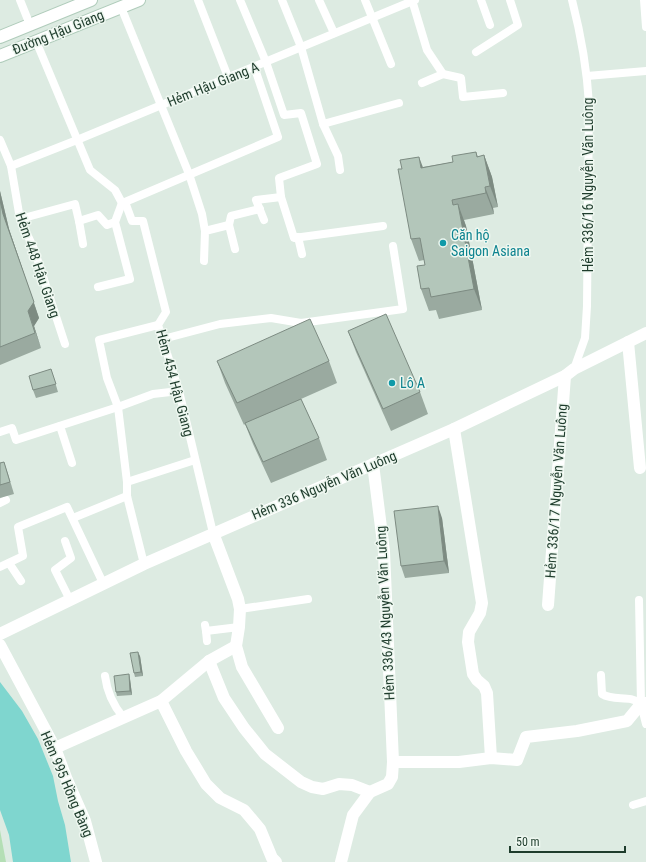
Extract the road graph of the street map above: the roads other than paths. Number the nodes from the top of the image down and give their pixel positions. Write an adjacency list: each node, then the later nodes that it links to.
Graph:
1 (20, 0): 16 (lane)
2 (91, 0): 16 (street, Đường Hậu Giang)
3 (139, 0): 14 (street, Đường Hậu Giang)
4 (198, 0): 31 (lane)
5 (240, 0): 25 (lane)
6 (282, 0): 22 (lane)
7 (319, 0): 19 (lane)
8 (365, 0): 15 (lane)
9 (413, 0): 15 (lane, Hẻm Hậu Giang A); 29 (lane)
10 (482, 0): 17 (lane)
11 (510, 0): 23 (lane)
12 (572, 0): 30 (lane, Hẻm 336/16 Nguyễn Văn Luông)
13 (644, 0): 18 (lane)
14 (121, 7): 21 (street, Đường Hậu Giang); 35 (lane)
15 (372, 18): 19 (lane, Hẻm Hậu Giang A); 26 (lane)
16 (30, 25): 20 (street, Đường Hậu Giang)
17 (490, 25)
18 (646, 27)
19 (334, 33): 22 (lane, Hẻm Hậu Giang A)
20 (0, 37)
21 (36, 42): 24 (street, Đường Hậu Giang); 38 (lane, Hẻm 454 Hậu Giang)
22 (301, 47): 25 (lane, Hẻm Hậu Giang A); 36 (lane)
23 (476, 52)
24 (0, 56)
25 (266, 62): 27 (lane, Hẻm Hậu Giang A); 42 (lane)
26 (391, 64)
27 (254, 66): 31 (lane, Hẻm Hậu Giang A); 41 (lane)
28 (646, 71): 30 (lane)
29 (443, 74): 32 (lane); 33 (lane)
30 (587, 76): 64 (lane, Hẻm 336/16 Nguyễn Văn Luông)
31 (228, 77): 35 (lane, Hẻm Hậu Giang A)
32 (422, 83)
33 (503, 93)
34 (399, 103): 36 (lane)
35 (161, 105): 38 (lane, Hẻm Hậu Giang A); 41 (lane)
36 (323, 124): 40 (lane)
37 (0, 140): 39 (lane, Hẻm 448 Hậu Giang)
38 (78, 140): 39 (lane, Hẻm Hậu Giang A); 43 (lane, Hẻm 454 Hậu Giang)
39 (10, 166): 45 (lane, Hẻm 448 Hậu Giang)
40 (340, 170)
41 (189, 174): 43 (lane); 51 (lane)
42 (282, 196): 44 (lane); 52 (lane)
43 (123, 202): 48 (lane); 59 (lane, Hẻm 454 Hậu Giang)
44 (260, 208): 46 (lane); 49 (lane)
45 (20, 219): 47 (lane); 63 (lane, Hẻm 448 Hậu Giang)
46 (264, 220)
47 (79, 221): 48 (lane); 53 (lane)
48 (115, 222): 58 (lane)
49 (229, 225): 51 (lane); 55 (lane)
50 (383, 226): 52 (lane)
51 (205, 231): 57 (lane)
52 (298, 237): 56 (lane)
53 (83, 244)
54 (393, 246): 61 (lane)
55 (235, 249)
56 (302, 254)
57 (204, 261)
58 (98, 287)
59 (158, 325): 61 (lane, Hẻm 454 Hậu Giang); 66 (lane)
60 (646, 333): 62 (street, Hẻm 336 Nguyễn Văn Luông)
61 (163, 339): 65 (lane, Hẻm 454 Hậu Giang)
62 (628, 342): 64 (street, Hẻm 336 Nguyễn Văn Luông); 73 (street)
63 (65, 344)
64 (569, 373): 68 (street, Hẻm 336 Nguyễn Văn Luông); 87 (street, Hẻm 336/17 Nguyễn Văn Luông)
65 (179, 390): 66 (lane); 70 (lane, Hẻm 454 Hậu Giang)
66 (118, 407): 67 (lane); 74 (lane)
67 (60, 426): 69 (lane); 71 (lane)
68 (454, 429): 72 (street, Hẻm 336 Nguyễn Văn Luông); 103 (street)
69 (0, 432)
70 (195, 460): 74 (lane); 77 (lane, Hẻm 454 Hậu Giang)
71 (72, 463)
72 (373, 464): 77 (street, Hẻm 336 Nguyễn Văn Luông); 104 (street, Hẻm 336/43 Nguyễn Văn Luông)
73 (640, 468)
74 (126, 482): 75 (lane)
75 (127, 496): 76 (lane); 80 (lane)
76 (73, 518): 79 (lane); 83 (lane)
77 (213, 534): 80 (street, Hẻm 336 Nguyễn Văn Luông); 88 (street)
78 (65, 541): 85 (lane)
79 (9, 563): 81 (lane); 82 (lane)
80 (144, 564): 83 (street, Hẻm 336 Nguyễn Văn Luông)
81 (0, 568)
82 (21, 581)
83 (103, 583): 85 (street, Hẻm 336 Nguyễn Văn Luông)
84 (308, 599): 88 (lane)
85 (70, 600): 90 (street, Hẻm 336 Nguyễn Văn Luông)
86 (639, 600): 98 (lane)
87 (548, 605)
88 (240, 609): 89 (street)
89 (239, 627): 91 (lane); 93 (street)
90 (0, 634)
91 (207, 641)
92 (0, 645): 102 (street, Hẻm 995 Hồng Bàng)
93 (236, 646): 94 (street); 101 (street)
94 (209, 661): 97 (street); 105 (street)
95 (601, 675): 98 (lane)
96 (105, 676): 99 (lane)
97 (161, 701): 99 (street); 108 (street)
98 (643, 704): 100 (lane); 103 (street)
99 (123, 718): 102 (street)
100 (646, 724)
101 (278, 728)
102 (55, 748): 109 (street, Hẻm 995 Hồng Bàng)
103 (491, 758): 104 (street)
104 (393, 762): 105 (street, Hẻm 336/43 Nguyễn Văn Luông)
105 (370, 792): 110 (street)
106 (646, 801): 107 (lane)
107 (633, 805)
108 (272, 861)
109 (96, 862)
110 (341, 862)

